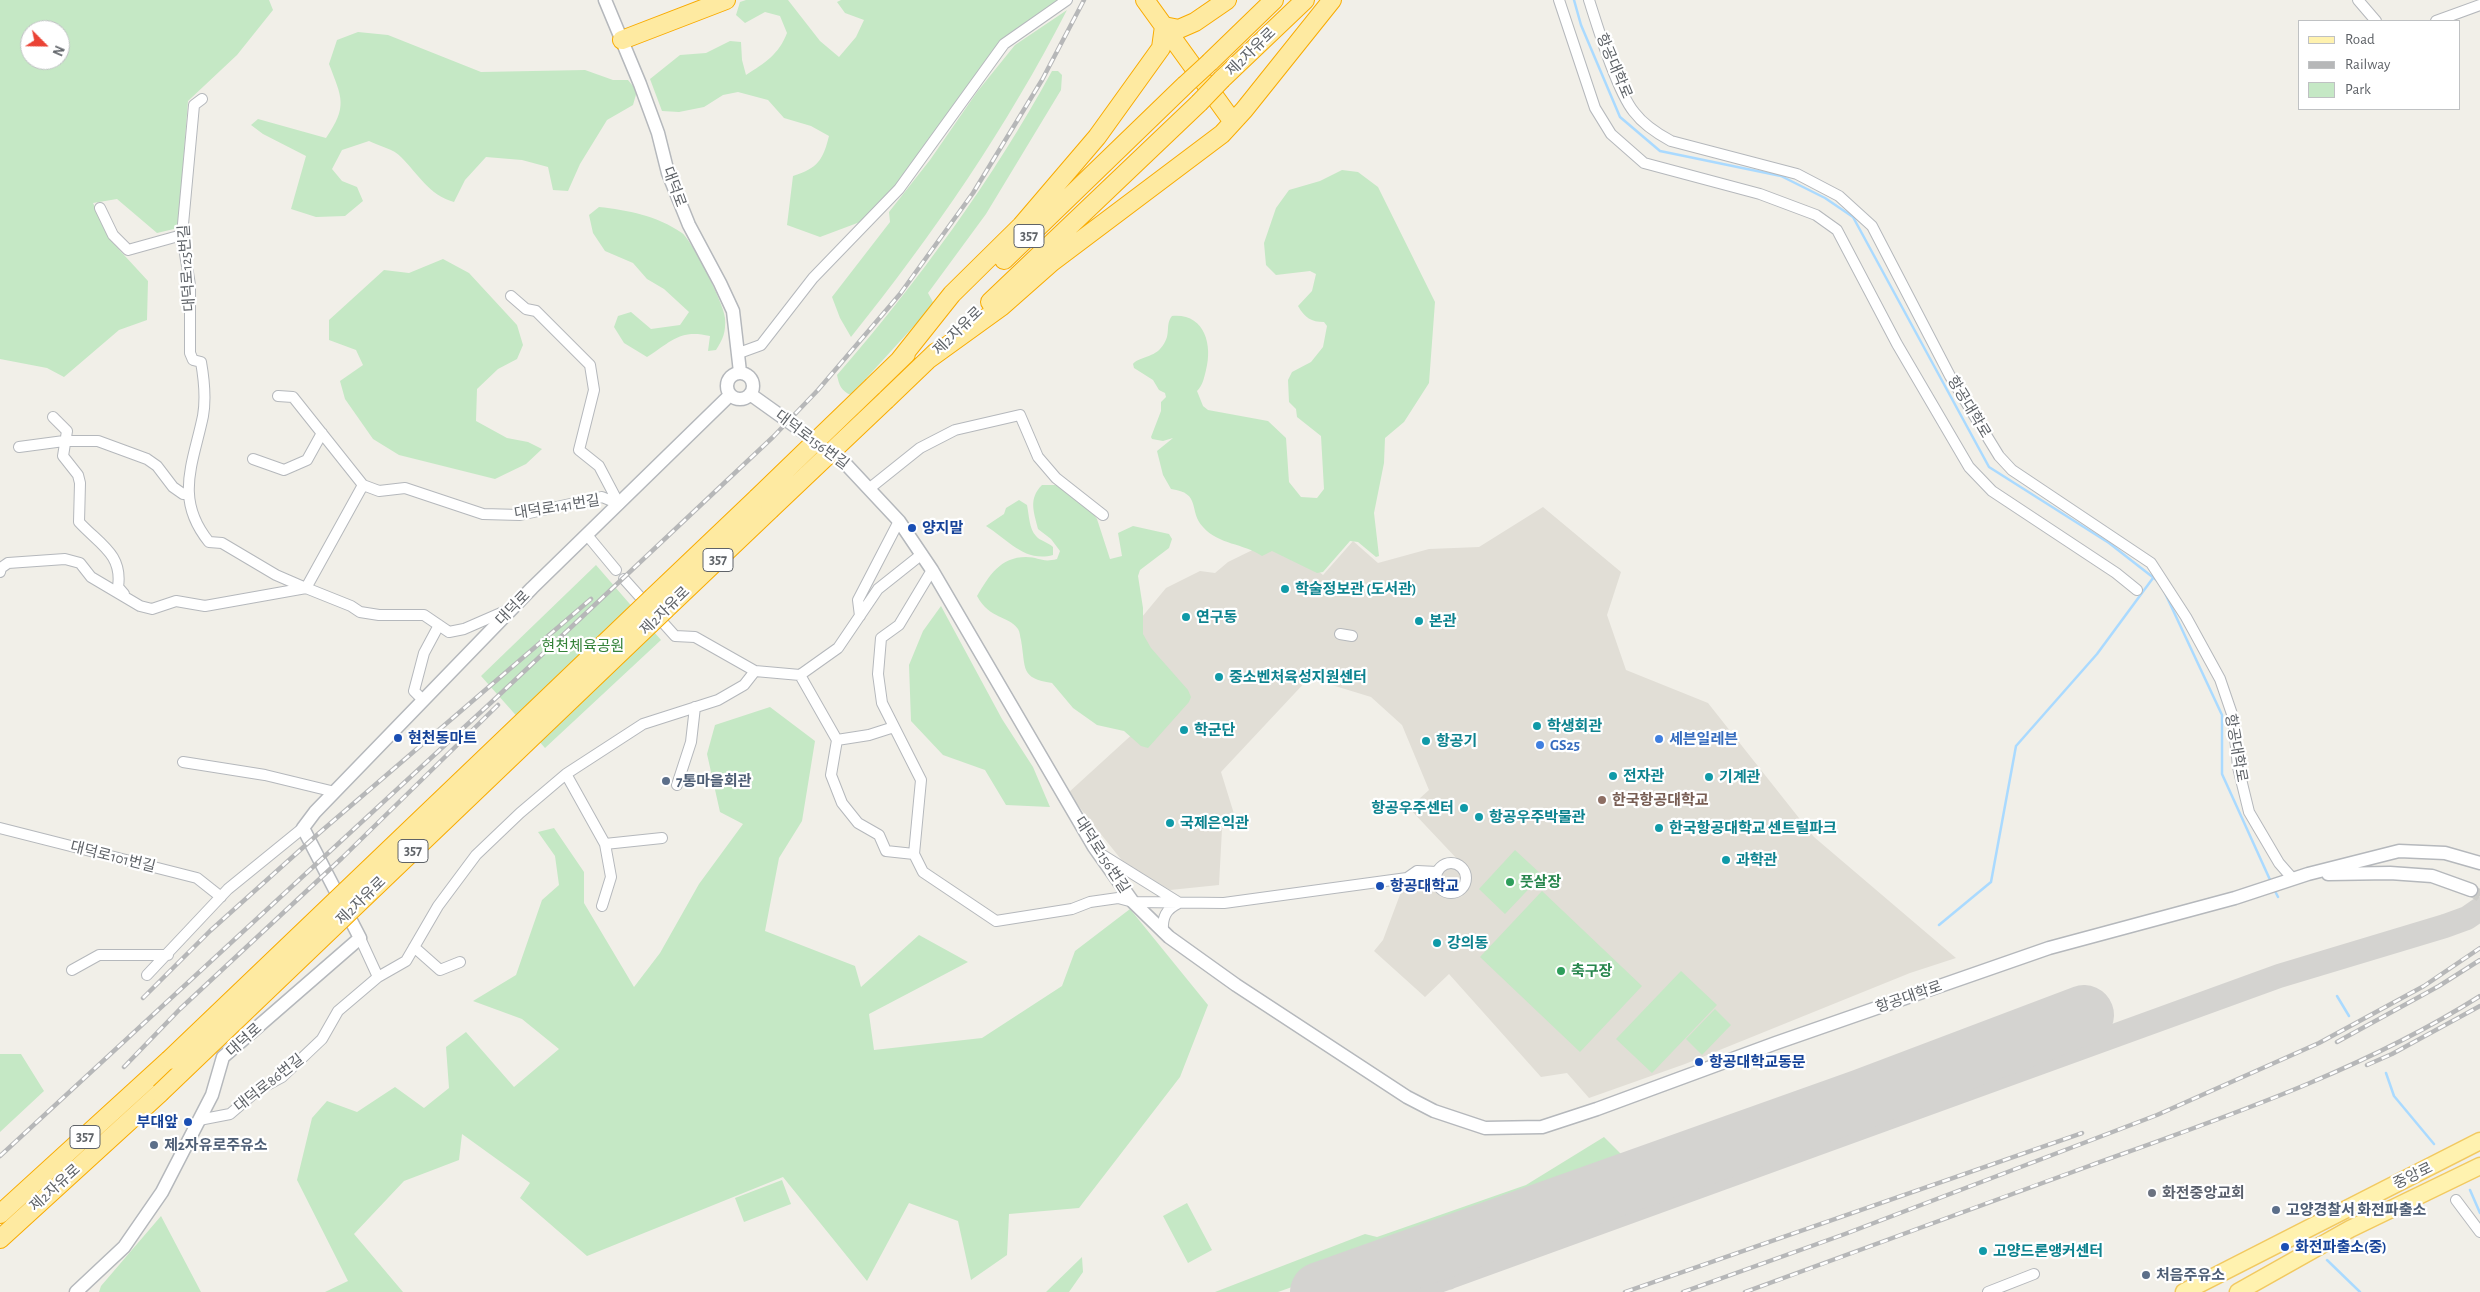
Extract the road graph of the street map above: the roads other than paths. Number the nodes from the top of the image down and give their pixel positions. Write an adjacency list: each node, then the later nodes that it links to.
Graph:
1 (605, 0): 16 (street, 대덕로)
2 (726, 0): 16 (highway)
3 (1067, 0): 22 (street)
4 (1145, 0): 15 (highway)
5 (1227, 0): 15 (highway)
6 (1274, 0): 24 (highway, 제2자유로 / 357, bridge)
7 (1305, 0): 23 (highway, 제2자유로 / 357, bridge)
8 (1332, 0): 18 (highway)
9 (1559, 0): 48 (street, 항공대학로)
10 (1589, 0): 75 (street, 항공대학로)
11 (2358, 0): 13 (street)
12 (2480, 5): 14 (street)
13 (2375, 20)
14 (2439, 20)
15 (1164, 26): 18 (highway); 24 (highway)
16 (622, 40): 22 (street, 대덕로)
17 (202, 99): 20 (street, 대덕로125번길)
18 (1233, 122): 23 (highway)
19 (100, 208): 20 (street)
20 (182, 235): 36 (street, 대덕로125번길)
21 (511, 296): 37 (street, 대덕로141번길)
22 (739, 353): 25 (street, 대덕로)
23 (929, 359): 38 (highway, 제2자유로 / 357, bridge)
24 (898, 362): 38 (highway, 제2자유로 / 357, bridge)
25 (740, 372): 26 (street); 27 (street)
26 (750, 394): 27 (street); 35 (street, 대덕로156번길)
27 (730, 395): 37 (street, 대덕로)
28 (278, 396): 30 (street)
29 (53, 417): 31 (street)
30 (322, 433): 33 (street); 34 (street)
31 (64, 440): 32 (street); 36 (street); 49 (street)
32 (20, 447)
33 (253, 459)
34 (363, 485): 37 (street, 대덕로141번길); 47 (street)
35 (870, 488): 39 (street); 40 (street, 대덕로156번길)
36 (188, 493): 47 (street, 대덕로125번길)
37 (619, 504): 41 (street, 대덕로)
38 (763, 504): 94 (highway, 제2자유로 / 357, bridge); 96 (highway, 제2자유로 / 357, bridge)
39 (1103, 515)
40 (899, 522): 42 (street, 대덕로156번길); 51 (street)
41 (587, 535): 43 (street); 50 (street, 대덕로)
42 (922, 554): 44 (street, 대덕로156번길); 51 (street)
43 (616, 570)
44 (932, 570): 59 (street); 69 (street, 대덕로156번길)
45 (0, 572): 49 (street)
46 (624, 579): 55 (street)
47 (306, 588): 49 (street); 52 (street, 대덕로125번길)
48 (2137, 590)
49 (127, 597)
50 (513, 608): 52 (street, 대덕로125번길); 57 (street, 대덕로)
51 (860, 616): 56 (street)
52 (439, 625): 57 (street)
53 (1340, 634): 54 (street)
54 (1352, 636)
55 (755, 671): 56 (street); 58 (street, 대덕로86번길)
56 (800, 674): 60 (street)
57 (423, 700): 64 (street, 대덕로)
58 (695, 707): 62 (street, 대덕로86번길); 63 (street)
59 (894, 727): 60 (street); 70 (street)
60 (837, 740): 70 (street)
61 (183, 762): 64 (street)
62 (566, 774): 68 (street); 84 (street, 대덕로86번길)
63 (677, 785)
64 (335, 792): 66 (street, 대덕로)
65 (0, 828): 78 (street, 대덕로101번길)
66 (303, 828): 78 (street, 대덕로); 83 (street)
67 (662, 838): 68 (street)
68 (606, 844): 81 (street)
69 (1097, 852): 79 (street, 대덕로156번길); 80 (street)
70 (914, 854): 79 (street)
71 (2480, 864): 73 (street)
72 (1437, 872): 74 (street); 76 (street); 76 (street)
73 (2308, 874): 75 (street); 77 (street)
74 (1408, 878): 76 (street); 80 (street, 대덕로156번길)
75 (2289, 880): 82 (street, 항공대학로)
76 (1438, 887)
77 (2471, 890)
78 (221, 897): 85 (street, 대덕로)
79 (1133, 902): 80 (street, 대덕로156번길); 82 (street, 항공대학로)
80 (1179, 903): 82 (street)
81 (602, 906)
82 (1163, 932)
83 (360, 938): 89 (street); 90 (street, 대덕로)
84 (414, 947): 86 (street); 89 (street, 대덕로86번길)
85 (168, 955): 87 (street); 88 (street, 대덕로)
86 (460, 962)
87 (72, 970)
88 (148, 975)
89 (378, 977): 90 (street, 대덕로86번길)
90 (199, 1120): 98 (street, 대덕로)
91 (2480, 1141): 100 (main road, 중앙로)
92 (2480, 1166): 101 (main road, 중앙로)
93 (2456, 1200): 95 (street)
94 (0, 1214)
95 (2480, 1232)
96 (0, 1239)
97 (2034, 1274): 99 (street)
98 (76, 1292)
99 (1988, 1292)
100 (2184, 1292)
101 (2238, 1292)

